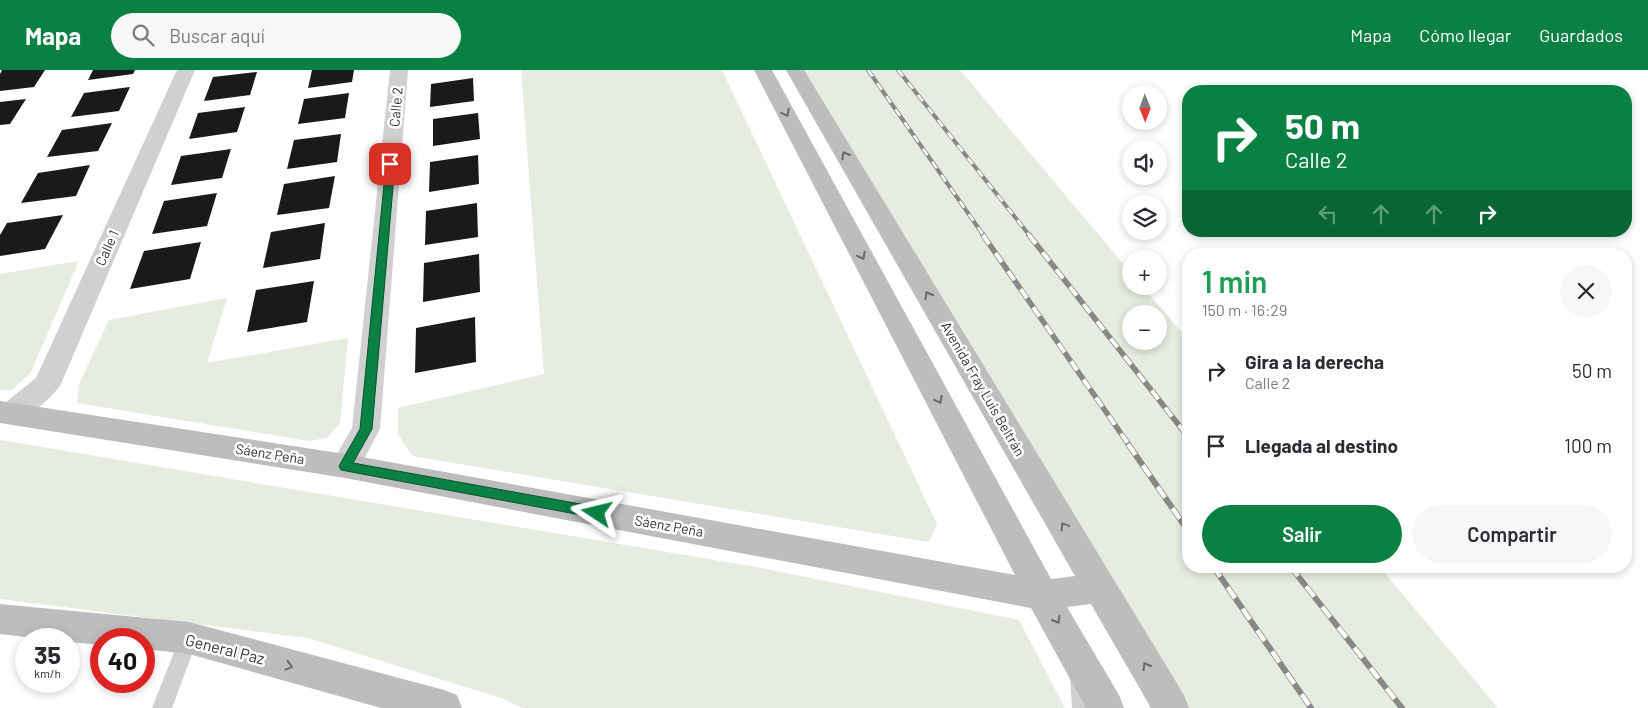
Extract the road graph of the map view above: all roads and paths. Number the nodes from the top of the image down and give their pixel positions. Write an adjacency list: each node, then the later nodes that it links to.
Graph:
1 (186, 70): 5 (street, Calle 1)
2 (399, 70): 6 (street, Calle 2)
3 (763, 70): 8 (main road, one-way to 8)
4 (795, 70): 7 (main road, Avenida Fray Luis Beltrán, one-way to 4)
5 (5, 413): 6 (main road, Sáenz Peña)
6 (345, 466): 8 (main road, Sáenz Peña)
7 (1100, 588): 8 (main road, Sáenz Peña); 16 (main road, Avenida Fray Luis Beltrán, one-way to 7)
8 (1042, 595): 11 (main road, one-way to 11)
9 (0, 619): 10 (main road, General Paz)
10 (189, 638): 12 (lane); 13 (main road, General Paz, one-way to 13)
11 (1078, 658): 14 (lane); 15 (main road)
12 (162, 708)
13 (444, 708)
14 (1082, 708)
15 (1106, 708)
16 (1171, 708)

